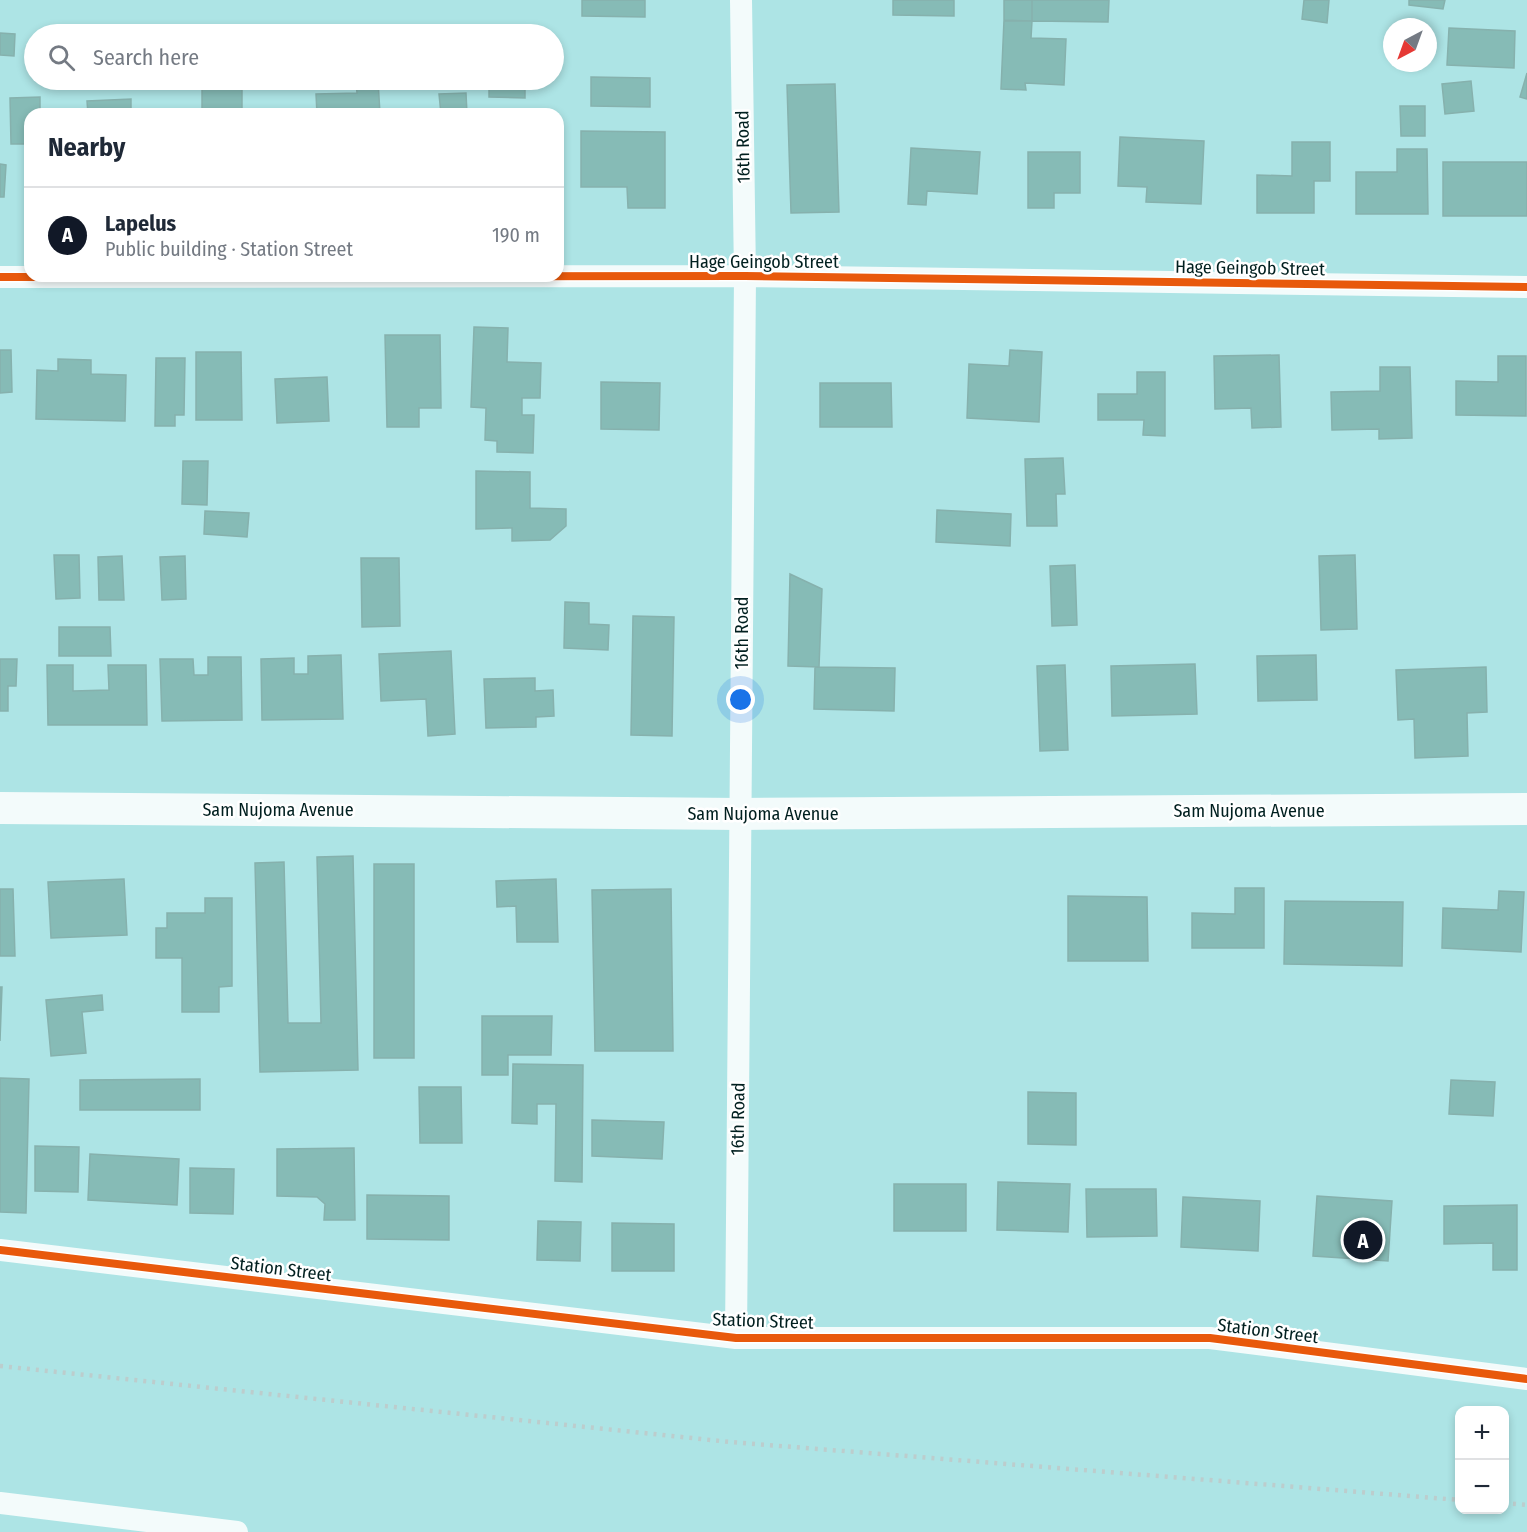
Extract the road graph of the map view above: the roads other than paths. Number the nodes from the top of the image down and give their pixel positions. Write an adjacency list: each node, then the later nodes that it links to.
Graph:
1 (741, 0): 3 (street, 16th Road)
2 (564, 276): 3 (street, Hage Geingob Street)
3 (745, 276): 6 (street, Hage Geingob Street); 9 (street, 16th Road)
4 (0, 277): 5 (street, Hage Geingob Street)
5 (24, 277)
6 (1527, 286)
7 (0, 808): 9 (main road, Sam Nujoma Avenue)
8 (1527, 809): 9 (main road, Sam Nujoma Avenue)
9 (741, 814): 11 (street, 16th Road)
10 (0, 1250): 11 (street, Station Street)
11 (736, 1338): 12 (street, Station Street)
12 (1527, 1379)
13 (0, 1503): 14 (street)
14 (237, 1532)

